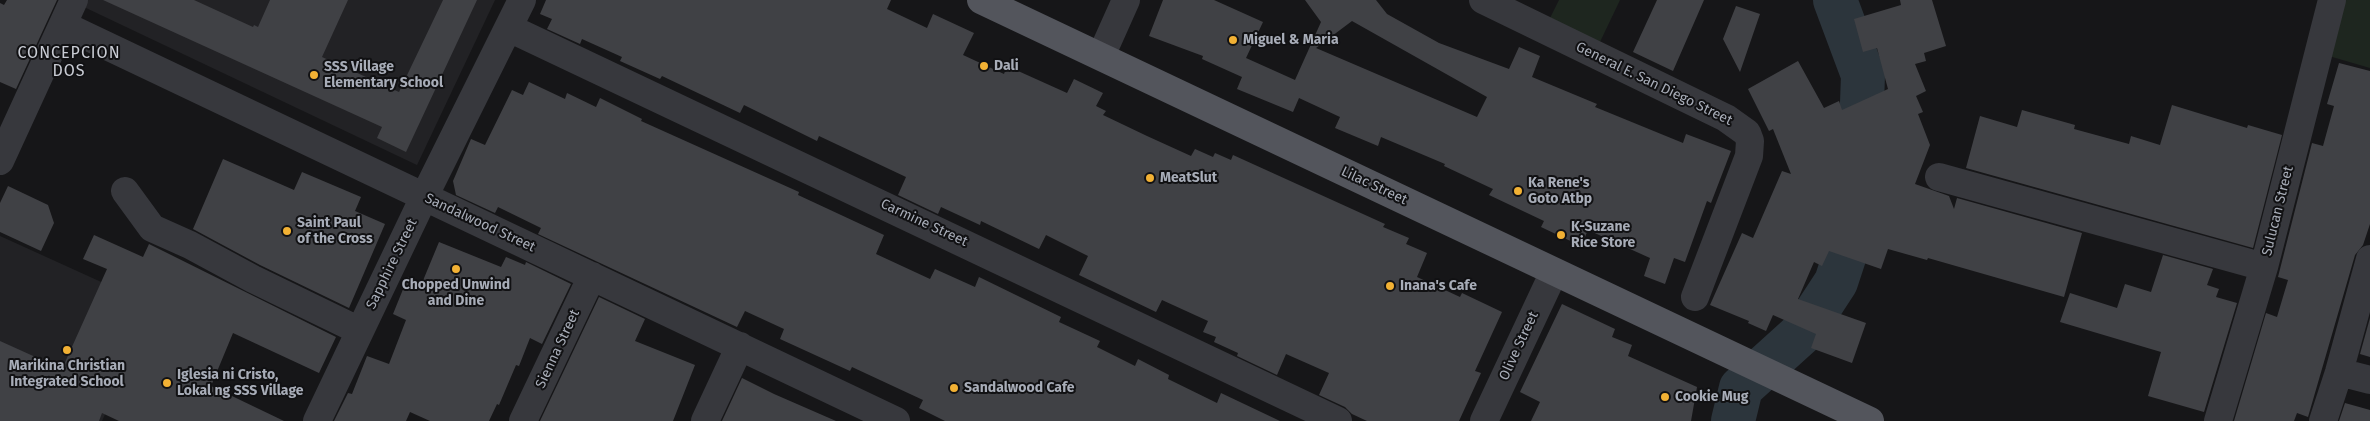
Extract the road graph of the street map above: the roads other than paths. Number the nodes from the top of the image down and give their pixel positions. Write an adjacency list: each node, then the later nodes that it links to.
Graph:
1 (74, 0): 7 (street)
2 (522, 0): 8 (street, Sapphire Street)
3 (981, 0): 9 (main road, Lilac Street)
4 (1126, 0): 9 (street)
5 (1483, 0): 18 (street, General E. San Diego Street)
6 (2332, 0): 15 (street, Sulucan Street)
7 (63, 25): 10 (street); 13 (street, Sandalwood Street)
8 (509, 28): 13 (street, Sapphire Street); 27 (street, Carmine Street)
9 (1101, 56): 16 (main road, Lilac Street)
10 (0, 161)
11 (1939, 177): 15 (street)
12 (125, 191): 19 (street)
13 (424, 197): 17 (street, Sandalwood Street); 19 (street, Sapphire Street)
14 (2370, 259): 21 (street)
15 (2264, 267): 30 (street, Sulucan Street)
16 (1554, 272): 28 (street, Olive Street); 29 (main road, Lilac Street)
17 (592, 276): 20 (street, Sandalwood Street); 24 (street, Sienna Street)
18 (1694, 297)
19 (360, 331): 23 (street, Sapphire Street)
20 (740, 346): 25 (street); 26 (street, Sandalwood Street)
21 (2339, 372): 22 (street); 31 (street)
22 (2370, 380)
23 (317, 421)
24 (524, 421)
25 (705, 421)
26 (895, 421)
27 (1338, 421)
28 (1484, 421)
29 (1870, 421)
30 (2218, 421)
31 (2323, 421)

